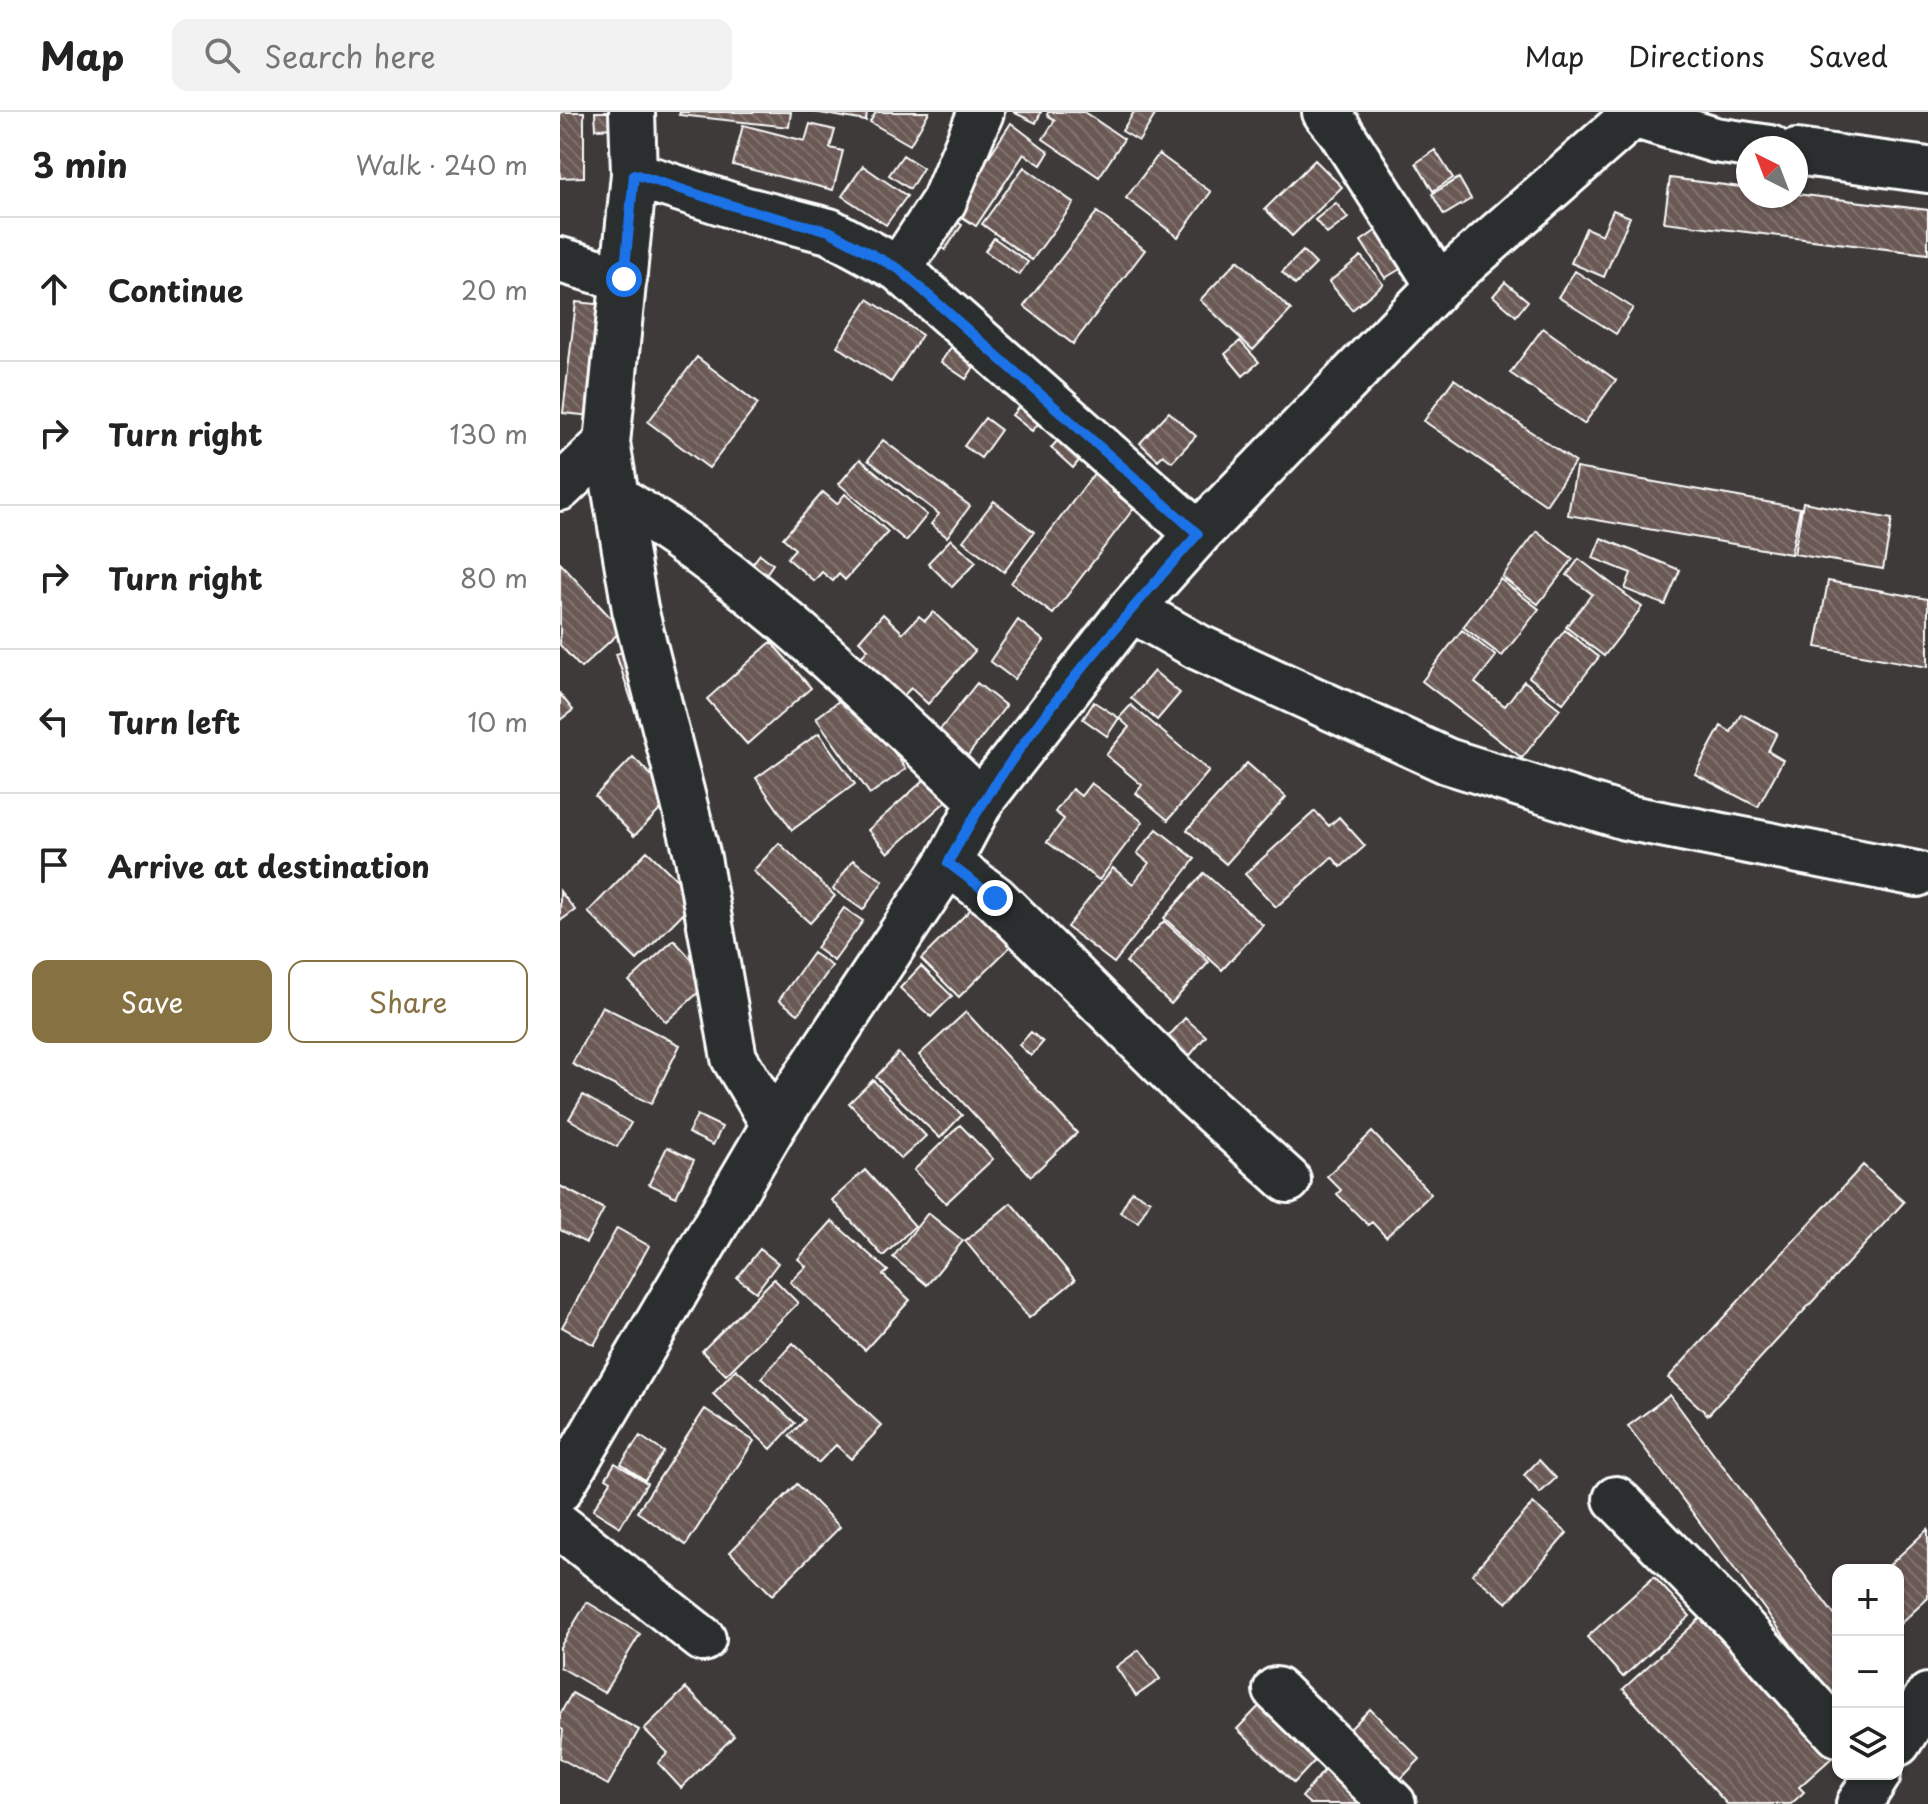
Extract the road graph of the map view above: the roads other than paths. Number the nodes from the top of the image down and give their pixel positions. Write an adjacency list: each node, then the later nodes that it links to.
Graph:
1 (632, 112): 8 (street)
2 (981, 112): 10 (street)
3 (1325, 112): 12 (street)
4 (1635, 114): 5 (street); 12 (street)
5 (1736, 143)
6 (1808, 154): 7 (street)
7 (1928, 170)
8 (634, 174): 10 (street); 11 (street)
9 (560, 260): 11 (street)
10 (899, 269): 16 (street)
11 (624, 279): 13 (street)
12 (1439, 286): 16 (street)
13 (607, 443): 14 (street); 15 (street)
14 (560, 488)
15 (617, 498): 18 (street); 21 (street)
16 (1198, 534): 17 (street)
17 (1131, 609): 18 (street); 20 (street)
18 (981, 801): 19 (street)
19 (948, 863): 21 (street); 22 (street)
20 (1917, 874)
21 (774, 1125): 23 (street)
22 (1288, 1180)
23 (560, 1489)
24 (1616, 1499): 29 (street)
25 (560, 1526): 26 (street)
26 (703, 1639)
27 (1276, 1690): 32 (street)
28 (1928, 1696): 30 (street)
29 (1832, 1727)
30 (1904, 1734)
31 (1874, 1780): 33 (street)
32 (1393, 1804)
33 (1859, 1804)

